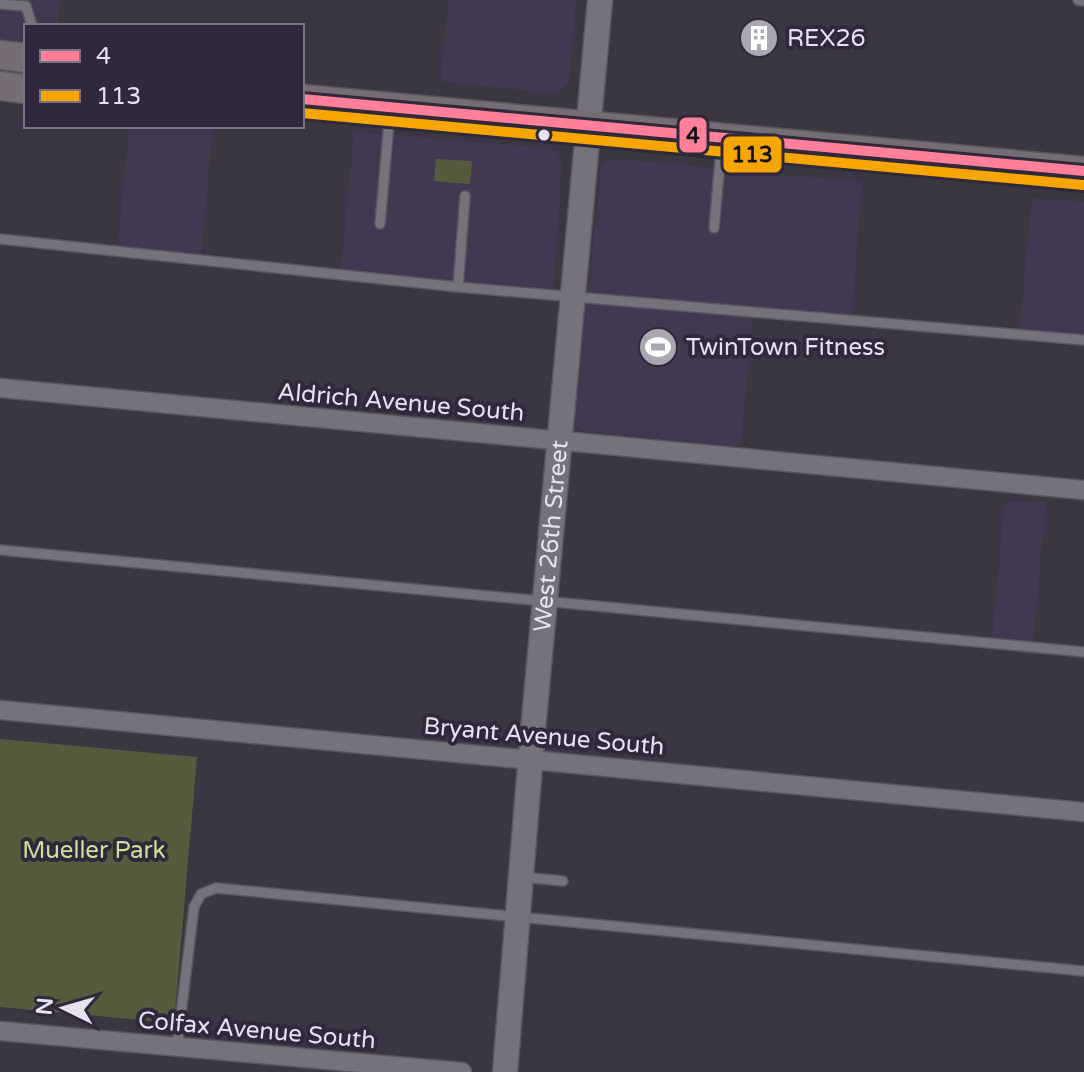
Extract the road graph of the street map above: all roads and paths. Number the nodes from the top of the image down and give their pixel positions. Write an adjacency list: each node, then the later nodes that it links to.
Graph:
1 (600, 0): 12 (street, West 26th Street)
2 (1078, 0): 3 (lane)
3 (1084, 1)
4 (0, 4): 5 (lane)
5 (31, 24)
6 (0, 55): 7 (main road)
7 (24, 58)
8 (0, 86): 9 (main road)
9 (24, 89)
10 (304, 99): 11 (main road)
11 (391, 108): 12 (main road); 16 (lane)
12 (589, 124): 13 (main road); 20 (street, West 26th Street)
13 (722, 136): 14 (main road); 17 (lane)
14 (1084, 171)
15 (465, 196): 19 (lane)
16 (380, 224)
17 (714, 228)
18 (0, 239): 19 (lane)
19 (458, 287): 20 (lane)
20 (574, 295): 21 (lane); 23 (street, West 26th Street)
21 (1084, 340)
22 (0, 388): 23 (street, Aldrich Avenue South)
23 (561, 441): 24 (street, Aldrich Avenue South); 26 (street, West 26th Street)
24 (1084, 490)
25 (0, 550): 26 (lane)
26 (546, 601): 27 (lane); 29 (street, West 26th Street)
27 (1084, 652)
28 (0, 710): 29 (street, Bryant Avenue South)
29 (531, 759): 30 (street, Bryant Avenue South); 31 (street, West 26th Street)
30 (1084, 812)
31 (522, 877): 32 (lane); 33 (street, West 26th Street)
32 (563, 881)
33 (519, 919): 34 (lane); 36 (lane); 38 (street, West 26th Street)
34 (1078, 973)
35 (0, 1031): 36 (street, Colfax Avenue South)
36 (177, 1047): 37 (street, Colfax Avenue South)
37 (462, 1072)
38 (505, 1072)

